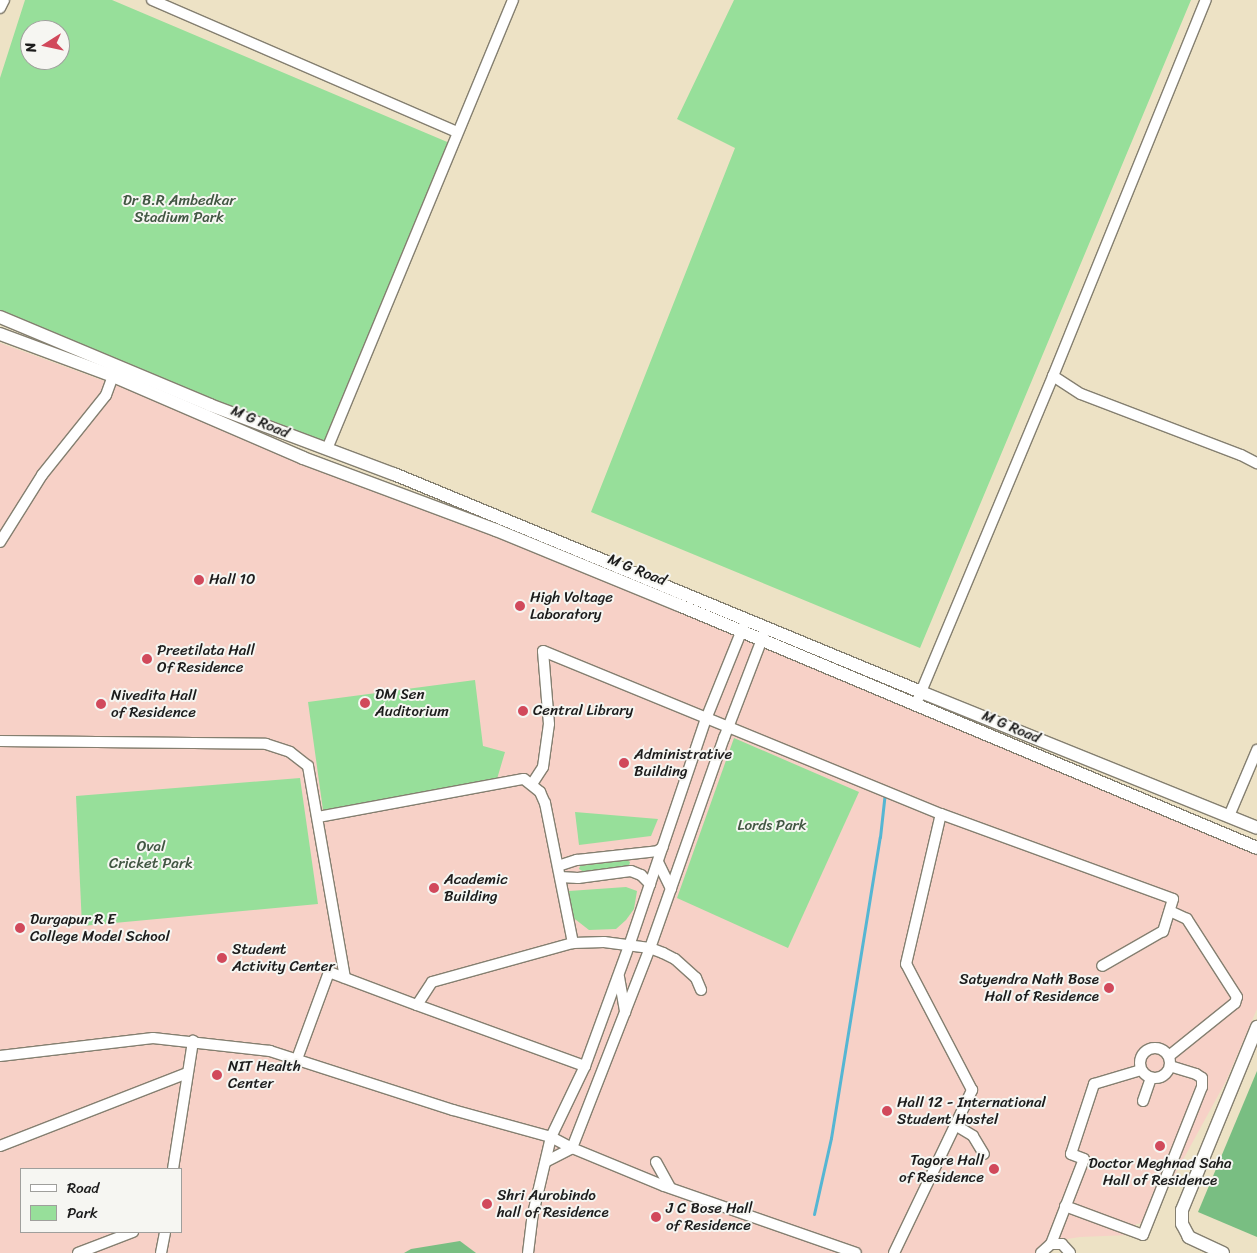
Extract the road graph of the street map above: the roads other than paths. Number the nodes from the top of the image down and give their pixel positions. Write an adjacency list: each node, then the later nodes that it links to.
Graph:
1 (4, 0): 5 (street)
2 (152, 0): 6 (street)
3 (513, 0): 6 (street)
4 (1206, 0): 10 (street)
5 (0, 8)
6 (457, 132): 11 (street)
7 (0, 317): 11 (street)
8 (0, 334): 9 (street, M G Road)
9 (113, 376): 13 (street); 14 (street, M G Road)
10 (1053, 376): 12 (street); 16 (street)
11 (327, 449): 14 (street)
12 (1257, 463)
13 (0, 542)
14 (744, 625): 15 (street, M G Road); 18 (street)
15 (764, 633): 16 (street); 17 (street, M G Road); 19 (street)
16 (921, 692): 17 (street); 24 (street)
17 (916, 704): 28 (street, M G Road)
18 (706, 719): 19 (street); 22 (street); 27 (street)
19 (728, 727): 23 (street); 31 (street)
20 (0, 741): 25 (street)
21 (1257, 750): 24 (street)
22 (532, 784): 25 (street); 32 (street)
23 (941, 814): 36 (street); 56 (street)
24 (1229, 816): 26 (street)
25 (318, 817): 42 (street)
26 (1257, 828)
27 (663, 847): 29 (street); 30 (street)
28 (1257, 848)
29 (633, 856): 32 (street); 33 (street)
30 (658, 862): 31 (street); 34 (street); 35 (street)
31 (677, 870): 35 (street)
32 (559, 871): 33 (street); 37 (street)
33 (631, 871): 34 (street)
34 (650, 884): 38 (street)
35 (670, 889): 39 (street)
36 (1170, 911): 40 (street); 50 (street)
37 (573, 943): 38 (street); 44 (street)
38 (630, 946): 39 (street); 41 (street)
39 (650, 948): 43 (street); 45 (street)
40 (1102, 966)
41 (619, 976): 45 (street); 51 (street)
42 (345, 978): 44 (street); 49 (street)
43 (701, 990)
44 (417, 1005): 51 (street)
45 (626, 1013): 59 (street)
46 (1257, 1027): 76 (street)
47 (193, 1041): 48 (street); 49 (street); 53 (street)
48 (0, 1056)
49 (296, 1060): 57 (street)
50 (1169, 1061): 52 (street); 54 (street); 65 (street)
51 (585, 1066): 57 (street)
52 (1141, 1070): 54 (street); 65 (street)
53 (187, 1073): 58 (street); 63 (street)
54 (1151, 1078): 55 (street)
55 (1143, 1101)
56 (955, 1125): 60 (street); 73 (street)
57 (551, 1137): 59 (street); 61 (street)
58 (0, 1146)
59 (572, 1148): 61 (street); 64 (street)
60 (984, 1154)
61 (547, 1160): 71 (street)
62 (656, 1162): 64 (street)
63 (173, 1168)
64 (670, 1188): 72 (street)
65 (1065, 1206): 68 (street)
66 (130, 1233): 69 (street)
67 (165, 1233): 70 (street)
68 (1051, 1244): 74 (street); 75 (street)
69 (78, 1253)
70 (162, 1253)
71 (528, 1253)
72 (856, 1253)
73 (894, 1253)
74 (1041, 1253)
75 (1070, 1253)
76 (1223, 1253)

